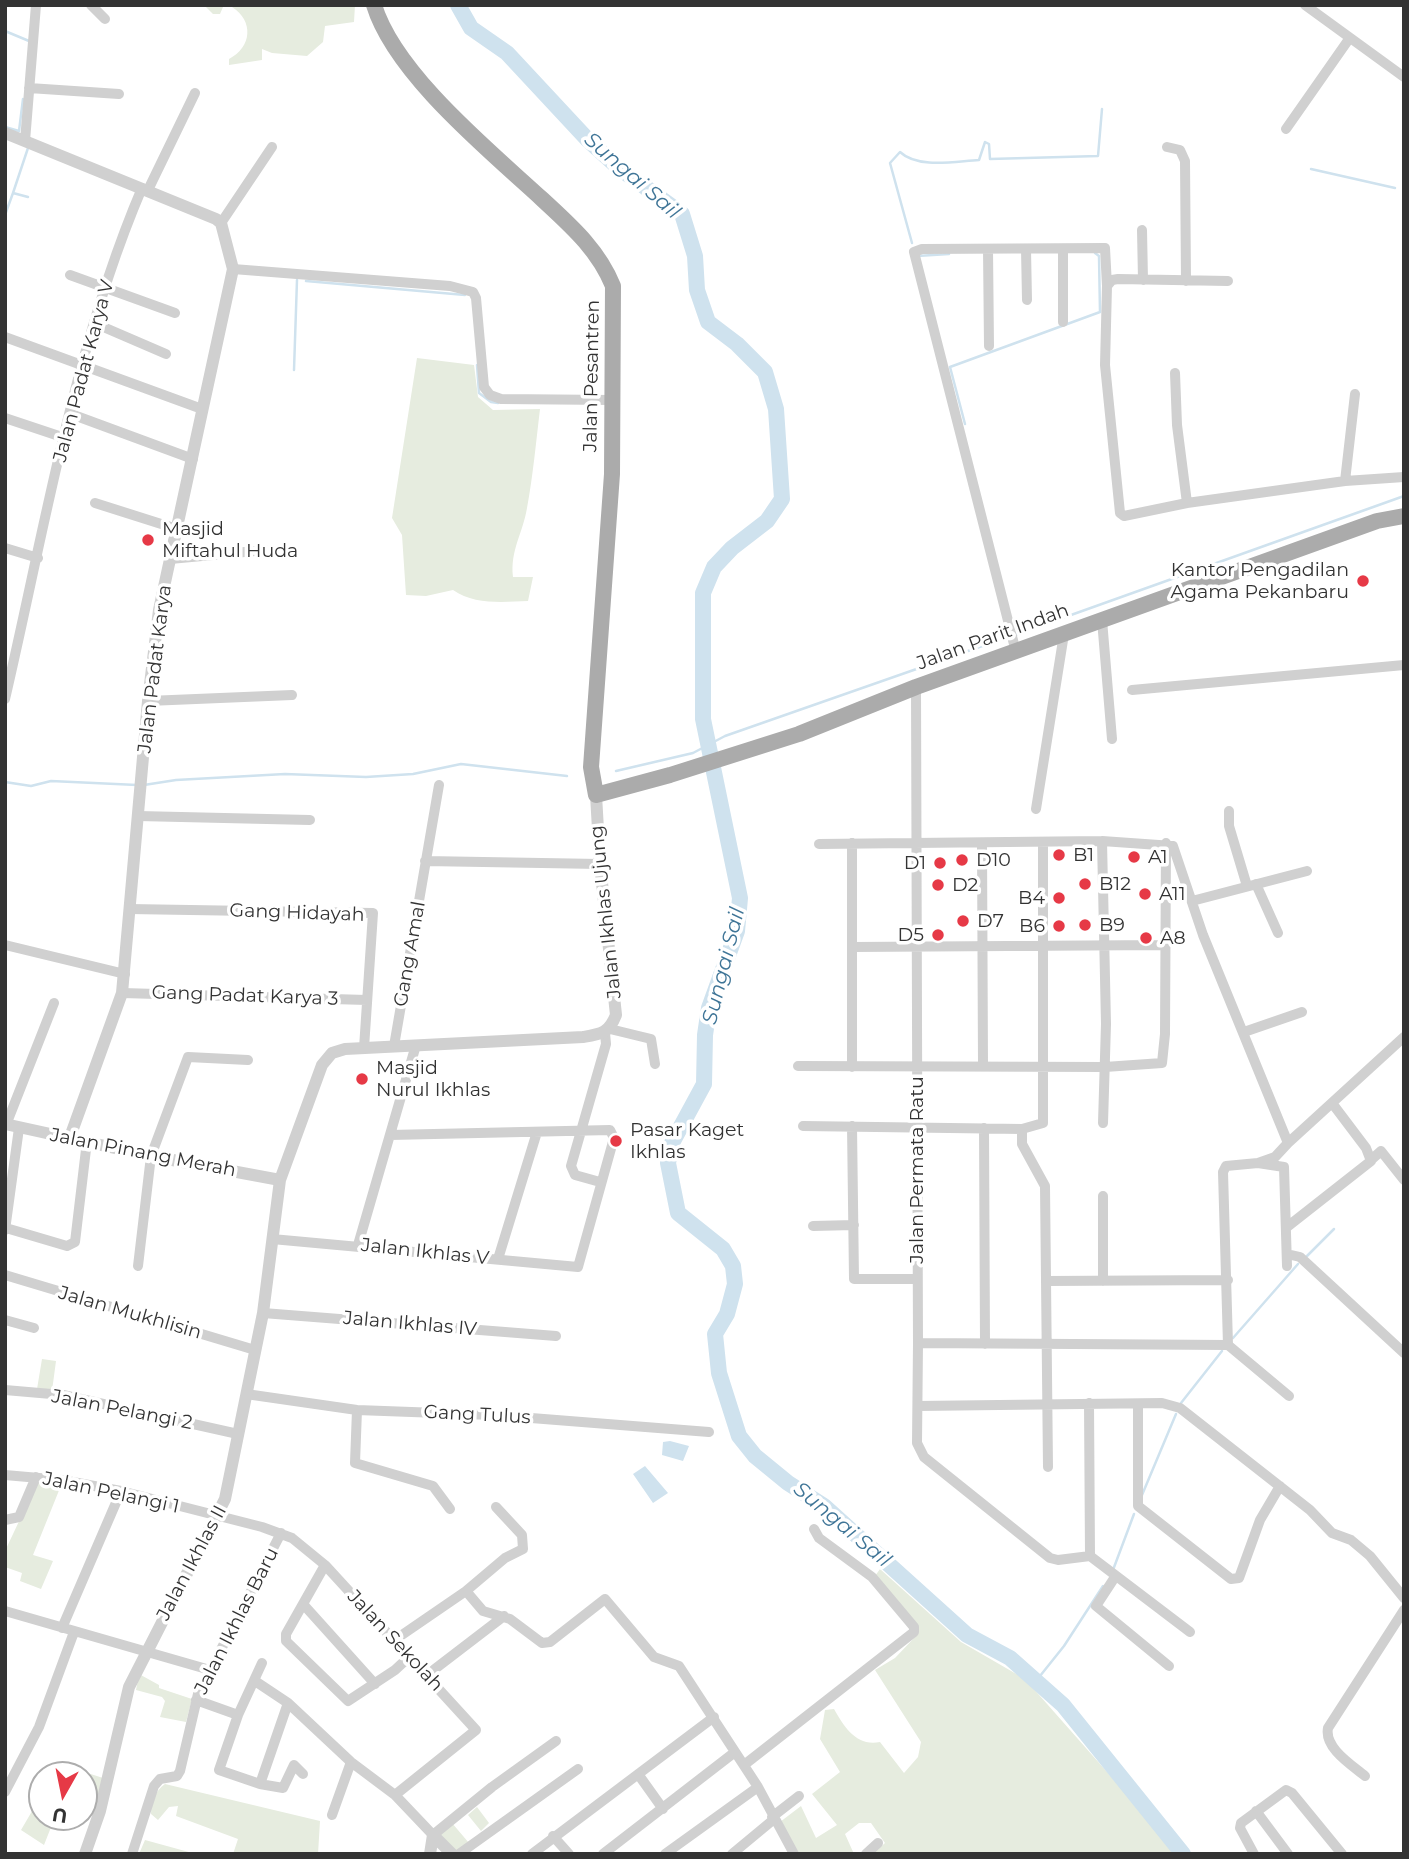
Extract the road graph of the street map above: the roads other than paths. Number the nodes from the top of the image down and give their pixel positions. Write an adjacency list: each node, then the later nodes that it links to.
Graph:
1 (92, 5): 5 (street)
2 (374, 5): 39 (main road, Jalan Pesantren)
3 (1305, 5): 6 (street)
4 (37, 6): 8 (street)
5 (105, 19)
6 (1349, 39): 7 (street); 11 (street)
7 (1404, 77)
8 (29, 88): 9 (street); 13 (street)
9 (119, 93)
10 (195, 93): 16 (street, Jalan Padat Karya V)
11 (1286, 129)
12 (5, 133): 13 (street)
13 (25, 141): 16 (street)
14 (272, 147): 17 (street)
15 (1167, 147): 25 (street)
16 (145, 189): 17 (street); 27 (street, Jalan Padat Karya V)
17 (221, 223): 22 (street, Jalan Padat Karya)
18 (1142, 230): 24 (street)
19 (988, 249): 20 (street); 34 (street); 57 (street)
20 (1026, 249): 21 (street); 29 (street)
21 (1063, 249): 28 (street); 32 (street)
22 (233, 269): 39 (street); 40 (street, Jalan Padat Karya)
23 (70, 275): 27 (street)
24 (1143, 280): 25 (street); 28 (street)
25 (1186, 281): 26 (street)
26 (1228, 281)
27 (105, 286): 30 (street); 31 (street, Jalan Padat Karya V)
28 (1107, 286): 48 (street)
29 (1027, 300)
30 (174, 313)
31 (94, 323): 35 (street); 36 (street, Jalan Padat Karya V)
32 (1063, 323)
33 (5, 337): 36 (street)
34 (989, 346)
35 (166, 354)
36 (84, 364): 40 (street); 41 (street, Jalan Padat Karya V)
37 (1175, 373): 48 (street)
38 (1355, 394): 46 (street)
39 (612, 400): 66 (main road, Jalan Pesantren)
40 (202, 410): 44 (street, Jalan Padat Karya)
41 (71, 414): 43 (street, Jalan Padat Karya V); 44 (street)
42 (5, 418): 43 (street)
43 (65, 438): 53 (street, Jalan Padat Karya V)
44 (193, 458): 50 (street, Jalan Padat Karya)
45 (1404, 477): 46 (street)
46 (1345, 481): 48 (street)
47 (95, 503): 50 (street)
48 (1187, 503)
49 (1404, 516): 55 (main road, Jalan Parit Indah)
50 (177, 529): 54 (street, Jalan Padat Karya)
51 (5, 548): 53 (street)
52 (266, 550): 54 (street)
53 (38, 558): 62 (street, Jalan Padat Karya V)
54 (170, 559): 63 (street, Jalan Padat Karya)
55 (1102, 620): 56 (main road, Jalan Parit Indah); 64 (street)
56 (1064, 634): 57 (main road, Jalan Parit Indah); 67 (street)
57 (1015, 647): 59 (main road, Jalan Parit Indah)
58 (1404, 665): 60 (street)
59 (915, 687): 66 (main road, Jalan Parit Indah); 74 (street, Jalan Permata Ratu)
60 (1132, 691)
61 (292, 695): 63 (street)
62 (5, 699)
63 (148, 701): 69 (street, Jalan Padat Karya)
64 (1112, 740)
65 (439, 785): 78 (street, Gang Amal)
66 (596, 795): 79 (street, Jalan Ikhlas Ujung)
67 (1036, 809)
68 (1229, 811): 81 (street)
69 (138, 817): 70 (street); 83 (street, Jalan Padat Karya)
70 (310, 820)
71 (1102, 841): 72 (street); 77 (street); 87 (street)
72 (1043, 842): 75 (street); 90 (street)
73 (852, 843): 74 (street); 76 (street); 88 (street)
74 (917, 843): 75 (street); 91 (street, Jalan Permata Ratu)
75 (982, 843): 89 (street)
76 (819, 844)
77 (1166, 844): 82 (street); 86 (street)
78 (425, 861): 79 (street); 101 (street, Gang Amal)
79 (600, 864): 97 (street, Jalan Ikhlas Ujung)
80 (1307, 871): 81 (street)
81 (1252, 885): 82 (street); 84 (street)
82 (1192, 901): 98 (street)
83 (129, 909): 92 (street, Jalan Padat Karya); 94 (street, Gang Hidayah)
84 (1278, 933)
85 (5, 945): 92 (street)
86 (1164, 945): 87 (street); 110 (street)
87 (1104, 946): 90 (street); 110 (street)
88 (853, 947): 91 (street); 108 (street)
89 (982, 947): 90 (street); 91 (street); 105 (street)
90 (1043, 947): 106 (street)
91 (918, 948): 109 (street, Jalan Permata Ratu)
92 (125, 974): 93 (street, Jalan Padat Karya)
93 (122, 993): 94 (street, Gang Padat Karya 3); 122 (street, Jalan Padat Karya)
94 (367, 1000): 102 (street, Gang Hidayah)
95 (54, 1003): 113 (street)
96 (1302, 1012): 98 (street)
97 (608, 1031): 100 (street); 104 (street); 120 (street)
98 (1244, 1032): 124 (street)
99 (1404, 1037): 111 (street)
100 (416, 1045): 101 (street); 121 (street)
101 (394, 1046): 102 (street)
102 (363, 1048): 128 (street)
103 (248, 1060): 125 (street)
104 (655, 1063)
105 (983, 1065): 106 (street); 109 (street)
106 (1043, 1065): 110 (street); 118 (street)
107 (798, 1066): 108 (street)
108 (852, 1067): 109 (street)
109 (917, 1067): 116 (street, Jalan Permata Ratu)
110 (1105, 1067): 112 (street)
111 (1332, 1102): 124 (street); 126 (street)
112 (1103, 1123)
113 (10, 1126): 122 (street, Jalan Pinang Merah); 135 (street)
114 (803, 1126): 115 (street)
115 (852, 1126): 116 (street); 132 (street)
116 (919, 1126): 117 (street); 143 (street, Jalan Permata Ratu)
117 (985, 1128): 118 (street); 152 (street)
118 (1023, 1129): 145 (street)
119 (537, 1132): 120 (street); 121 (street); 139 (street)
120 (582, 1132): 130 (street); 130 (street)
121 (390, 1135): 137 (street)
122 (70, 1137): 123 (street, Jalan Pinang Merah)
123 (87, 1141): 125 (street, Jalan Pinang Merah); 135 (street)
124 (1288, 1143): 127 (street)
125 (151, 1156): 128 (street, Jalan Pinang Merah); 140 (street)
126 (1371, 1160): 129 (street); 134 (street)
127 (1258, 1163): 134 (street); 144 (street)
128 (280, 1180): 136 (street, Jalan Ikhlas II)
129 (1404, 1181)
130 (600, 1182): 139 (street, Jalan Ikhlas V)
131 (1102, 1196): 146 (street)
132 (854, 1225): 133 (street); 143 (street)
133 (813, 1226)
134 (1287, 1227): 138 (street)
135 (5, 1229)
136 (272, 1239): 137 (street, Jalan Ikhlas V); 147 (street, Jalan Ikhlas II)
137 (358, 1245): 139 (street, Jalan Ikhlas V)
138 (1287, 1254): 141 (street); 156 (street)
139 (498, 1259)
140 (138, 1266)
141 (1287, 1266)
142 (5, 1275): 155 (street, Jalan Mukhlisin)
143 (916, 1279): 151 (street, Jalan Permata Ratu)
144 (1228, 1280): 146 (street); 154 (street)
145 (1047, 1281): 146 (street); 153 (street)
146 (1103, 1281)
147 (263, 1313): 150 (street, Jalan Ikhlas IV); 155 (street, Jalan Ikhlas II)
148 (5, 1320): 149 (street)
149 (34, 1328)
150 (556, 1336)
151 (918, 1343): 152 (street); 163 (street, Jalan Permata Ratu)
152 (985, 1344): 153 (street)
153 (1047, 1344): 154 (street); 161 (street)
154 (1228, 1345): 159 (street)
155 (255, 1350): 158 (street, Jalan Ikhlas II)
156 (1404, 1353)
157 (5, 1390): 166 (street, Jalan Pelangi 2)
158 (246, 1394): 164 (street, Gang Tulus); 166 (street, Jalan Ikhlas II)
159 (1289, 1396)
160 (1090, 1403): 161 (street); 162 (street); 178 (street)
161 (1047, 1404): 163 (street); 167 (street)
162 (1138, 1404): 170 (street); 170 (street)
163 (918, 1406): 178 (street, Jalan Permata Ratu)
164 (357, 1410): 165 (street, Gang Tulus); 173 (street)
165 (709, 1432)
166 (238, 1434): 174 (street, Jalan Ikhlas II)
167 (1048, 1466)
168 (5, 1475): 169 (street, Jalan Pelangi 1)
169 (36, 1477): 171 (street, Jalan Pelangi 1); 175 (street)
170 (1280, 1486): 182 (street)
171 (121, 1492): 174 (street, Jalan Pelangi 1); 188 (street)
172 (496, 1507): 181 (street)
173 (450, 1509)
174 (217, 1517): 177 (street, Jalan Sekolah); 192 (street, Jalan Ikhlas II)
175 (5, 1520)
176 (814, 1529): 207 (street)
177 (281, 1533): 179 (street, Jalan Sekolah); 196 (street, Jalan Ikhlas Baru)
178 (1090, 1556): 180 (street)
179 (325, 1565): 183 (street); 191 (street, Jalan Sekolah)
180 (1115, 1577): 190 (street); 195 (street)
181 (466, 1591): 186 (street); 191 (street)
182 (1404, 1598)
183 (303, 1604): 199 (street); 199 (street)
184 (1404, 1610): 211 (street)
185 (8, 1612): 187 (street); 188 (street)
186 (504, 1616): 197 (street); 203 (street)
187 (5, 1625)
188 (62, 1628): 189 (street)
189 (74, 1632): 192 (street); 214 (street)
190 (1190, 1632)
191 (396, 1639): 193 (street, Jalan Sekolah)
192 (145, 1651): 196 (street); 224 (street, Jalan Ikhlas II)
193 (409, 1657): 197 (street, Jalan Sekolah); 199 (street)
194 (262, 1663): 198 (street)
195 (1169, 1666)
196 (210, 1670): 200 (street, Jalan Ikhlas Baru)
197 (427, 1675): 215 (street, Jalan Sekolah)
198 (255, 1681): 201 (street); 202 (street)
199 (375, 1684)
200 (196, 1700): 202 (street); 225 (street, Jalan Ikhlas Baru)
201 (288, 1703): 206 (street); 212 (street)
202 (238, 1715): 212 (street)
203 (714, 1717): 205 (street); 210 (street)
204 (556, 1741): 221 (street)
205 (735, 1752): 207 (street); 217 (street)
206 (351, 1762): 215 (street); 219 (street)
207 (744, 1765): 213 (street)
208 (578, 1769): 228 (street)
209 (303, 1773): 212 (street)
210 (639, 1774): 217 (street); 222 (street)
211 (1365, 1776)
212 (260, 1784)
213 (758, 1787): 220 (street); 232 (street)
214 (5, 1792)
215 (395, 1796): 221 (street)
216 (799, 1796): 220 (street)
217 (663, 1809): 231 (street)
218 (1256, 1811): 236 (street); 237 (street); 238 (street)
219 (332, 1815)
220 (773, 1818): 233 (street); 234 (street)
221 (433, 1835): 226 (street); 227 (street)
222 (553, 1836): 229 (street); 230 (street)
223 (878, 1843): 235 (street)
224 (85, 1854)
225 (132, 1854)
226 (430, 1854)
227 (452, 1854)
228 (459, 1854)
229 (532, 1854)
230 (569, 1854)
231 (603, 1854)
232 (665, 1854)
233 (732, 1854)
234 (794, 1854)
235 (866, 1854)
236 (1254, 1854)
237 (1288, 1854)
238 (1342, 1854)

